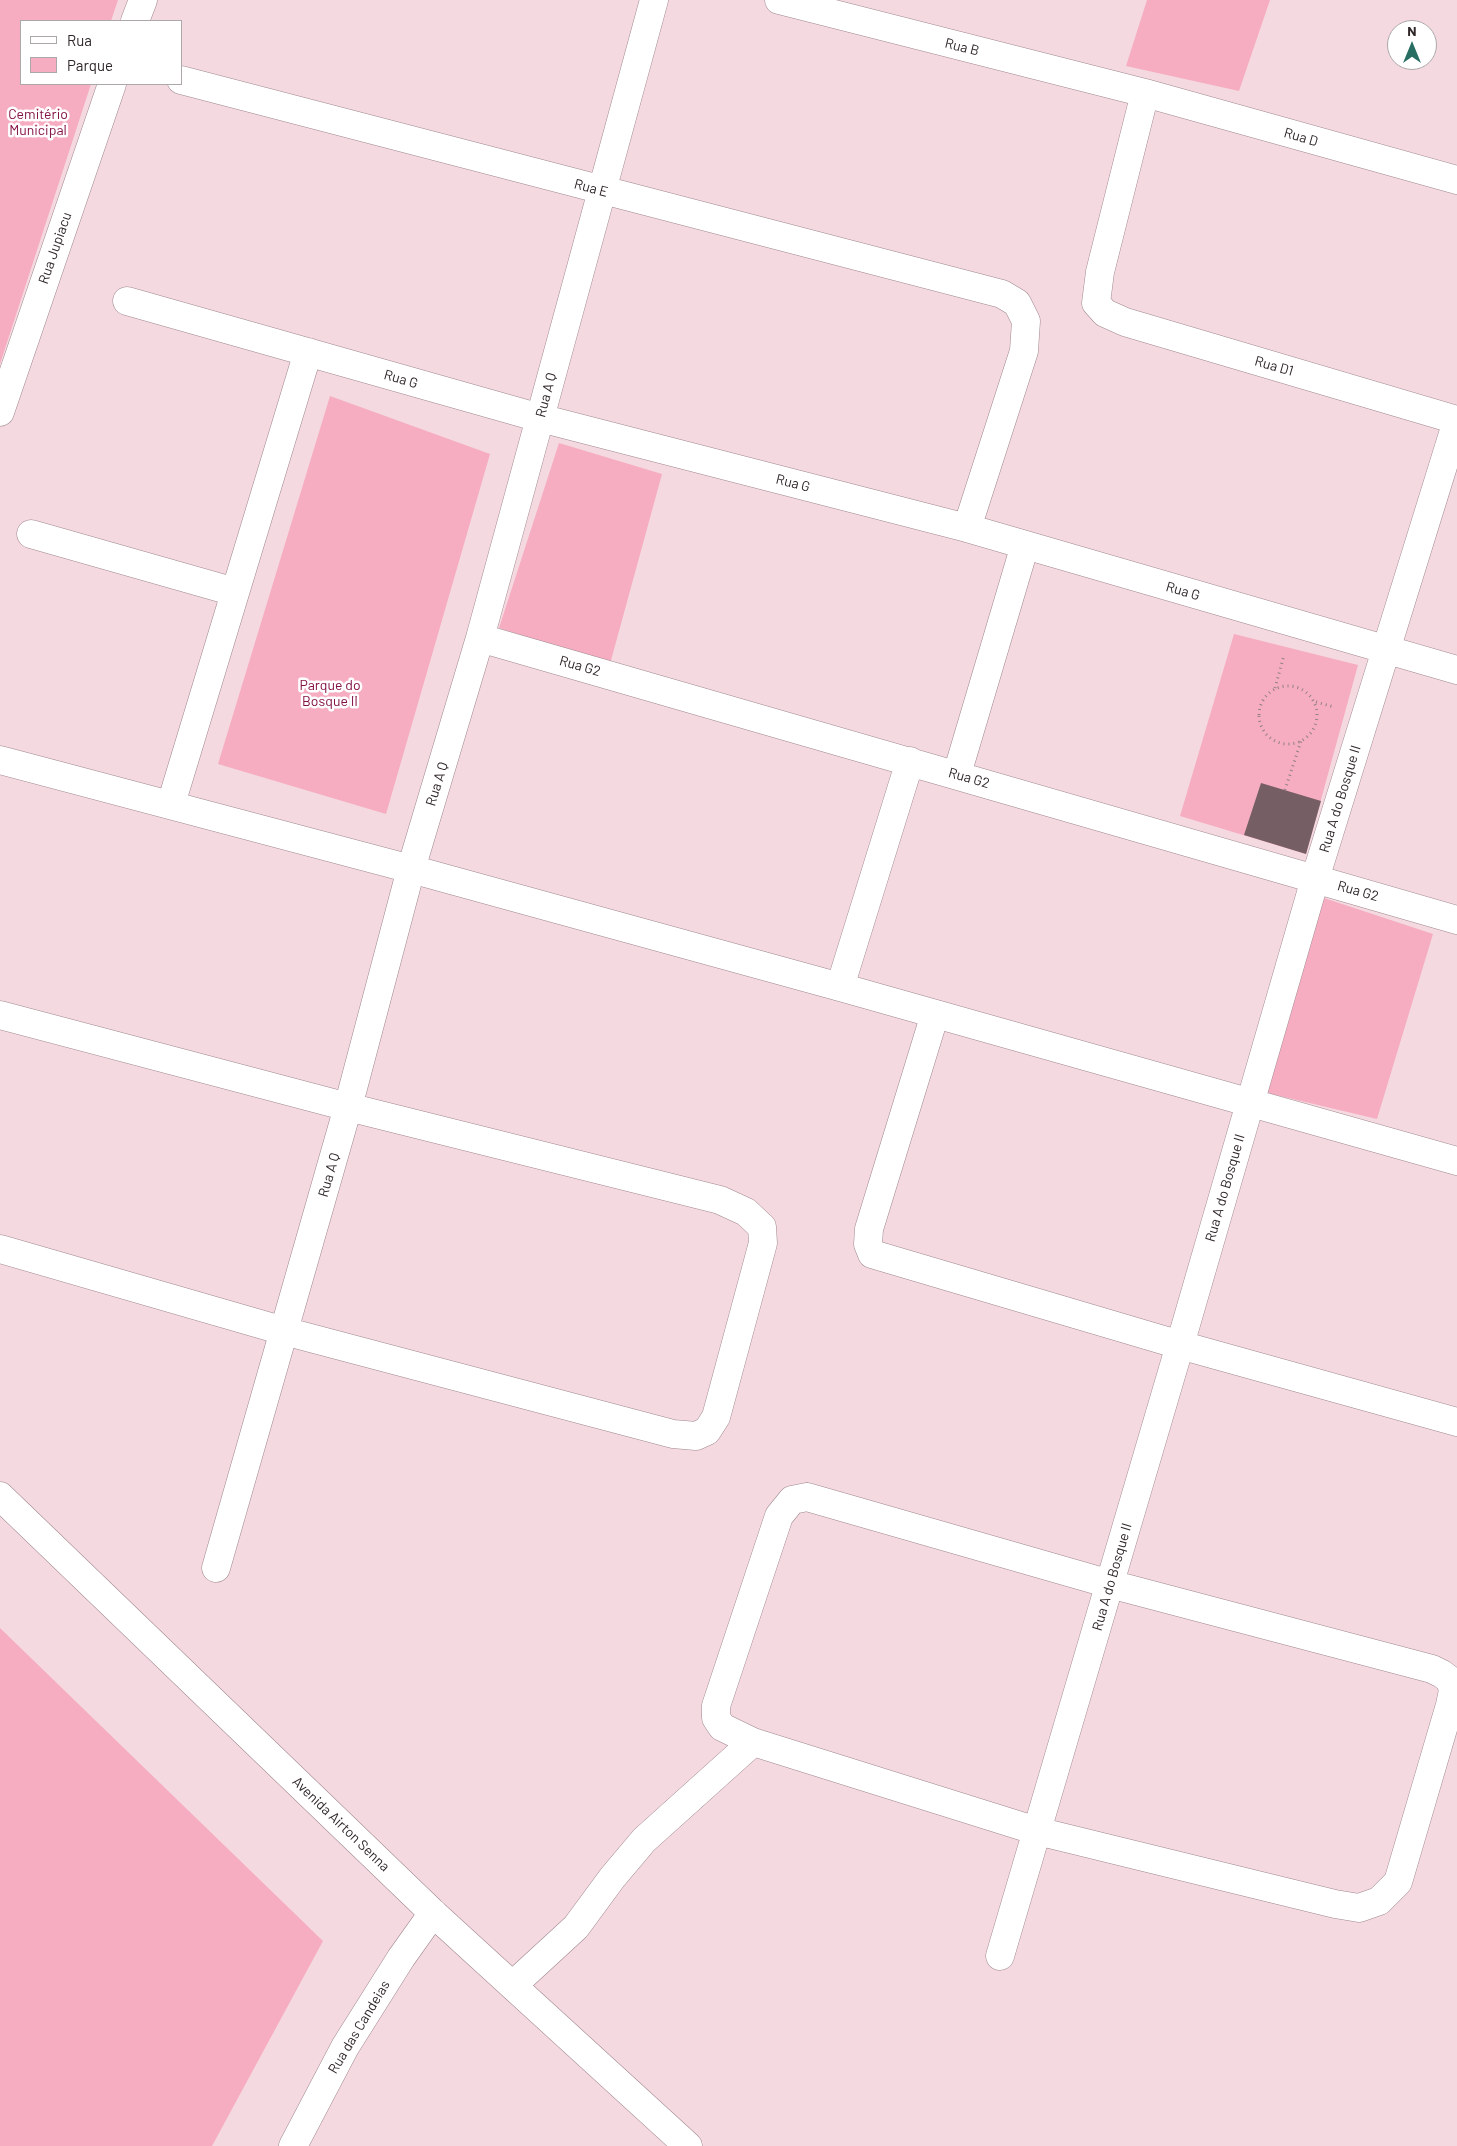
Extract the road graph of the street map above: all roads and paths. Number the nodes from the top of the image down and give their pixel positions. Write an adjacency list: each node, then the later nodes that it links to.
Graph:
1 (143, 0): 4 (street)
2 (654, 0): 9 (street, Rua A Q)
3 (780, 0): 7 (street, Rua B)
4 (135, 20)
5 (182, 80): 9 (street, Rua E)
6 (112, 85): 12 (street, Rua Jupiacu)
7 (1145, 93): 8 (street, Rua D); 14 (street, Rua D1)
8 (1457, 180)
9 (603, 191): 13 (street, Rua A Q); 15 (street, Rua E)
10 (127, 301): 11 (street, Rua G)
11 (308, 352): 13 (street, Rua G); 18 (street)
12 (0, 412)
13 (540, 418): 15 (street, Rua G); 19 (street, Rua A Q)
14 (1457, 421): 20 (street, Rua A do Bosque II)
15 (967, 528): 17 (street, Rua G)
16 (31, 534): 18 (street)
17 (1025, 544): 20 (street, Rua G); 25 (street)
18 (235, 592): 27 (street)
19 (480, 638): 24 (street, Rua G2); 28 (street, Rua A Q)
20 (1386, 649): 21 (street, Rua G); 29 (street, Rua A do Bosque II)
21 (1457, 670)
22 (1301, 741): 22 (path); 26 (path)
23 (0, 760): 27 (street)
24 (910, 761): 25 (street, Rua G2); 31 (street)
25 (957, 774): 29 (street, Rua G2)
26 (1285, 790)
27 (171, 804): 28 (street)
28 (411, 869): 31 (street); 35 (street, Rua A Q)
29 (1315, 879): 30 (street, Rua G2); 34 (street, Rua A do Bosque II)
30 (1457, 920)
31 (840, 987): 32 (street)
32 (935, 1014): 34 (street); 39 (street)
33 (0, 1015): 35 (street)
34 (1250, 1102): 36 (street); 39 (street, Rua A do Bosque II)
35 (348, 1108): 38 (street, Rua A Q); 38 (street)
36 (1457, 1161)
37 (0, 1249): 38 (street)
38 (284, 1331): 42 (street, Rua A Q)
39 (1180, 1345): 40 (street); 43 (street, Rua A do Bosque II)
40 (1457, 1422)
41 (0, 1496): 46 (street, Avenida Airton Senna)
42 (216, 1568)
43 (1110, 1584): 44 (street); 45 (street, Rua A do Bosque II); 45 (street)
44 (753, 1742): 45 (street); 48 (street)
45 (1037, 1831): 47 (street, Rua A do Bosque II)
46 (434, 1913): 48 (street, Avenida Airton Senna); 49 (street, Rua das Candeias)
47 (1000, 1956)
48 (513, 1985): 50 (street, Avenida Airton Senna)
49 (293, 2146)
50 (688, 2146)

